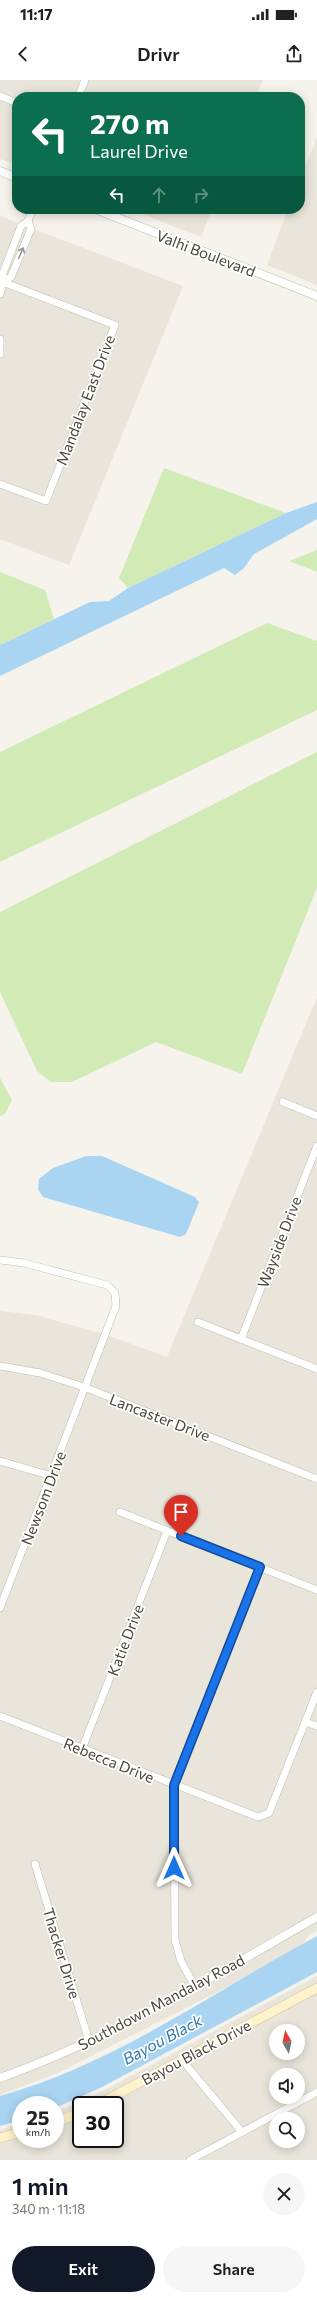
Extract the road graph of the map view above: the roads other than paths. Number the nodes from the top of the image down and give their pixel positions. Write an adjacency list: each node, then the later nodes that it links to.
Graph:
1 (85, 80): 2 (street)
2 (80, 92)
3 (0, 96): 4 (street)
4 (12, 101)
5 (0, 171): 6 (street)
6 (12, 176)
7 (31, 214): 9 (street)
8 (108, 214): 11 (street, Valhi Boulevard)
9 (2, 281): 10 (street); 14 (street, Mandalay East Drive)
10 (0, 294)
11 (317, 296)
12 (0, 339): 13 (street)
13 (0, 354)
14 (0, 484)
15 (282, 1102): 16 (street)
16 (317, 1116)
17 (317, 1146): 20 (street, Wayside Drive)
18 (0, 1260): 23 (street, Newsom Drive)
19 (198, 1322): 20 (street)
20 (241, 1339): 22 (street)
21 (0, 1366): 23 (street, Lancaster Drive)
22 (317, 1369)
23 (84, 1387): 25 (street, Newsom Drive); 26 (street, Lancaster Drive)
24 (0, 1461): 25 (street)
25 (52, 1476): 31 (street, Newsom Drive)
26 (317, 1479)
27 (120, 1512): 28 (street)
28 (168, 1530): 29 (street); 36 (street, Katie Drive)
29 (260, 1567): 30 (street); 37 (street)
30 (317, 1590)
31 (0, 1608)
32 (317, 1692): 34 (street)
33 (0, 1716): 36 (street, Rebecca Drive)
34 (305, 1722): 35 (street); 37 (street, Rebecca Drive)
35 (317, 1726)
36 (82, 1749): 37 (street, Rebecca Drive)
37 (174, 1785): 40 (street)
38 (35, 1864): 42 (street, Thacker Drive)
39 (317, 1917): 40 (street, Southdown Mandalay Road)
40 (196, 1987): 42 (street, Southdown Mandalay Road)
41 (317, 1988): 43 (main road, Bayou Black Drive)
42 (89, 2041): 44 (street, Southdown Mandalay Road)
43 (182, 2060): 46 (main road, Bayou Black Drive); 47 (street)
44 (0, 2078)
45 (317, 2092): 47 (street)
46 (114, 2096)
47 (242, 2132): 50 (street)
48 (12, 2135): 49 (main road)
49 (0, 2138)
50 (190, 2160)

